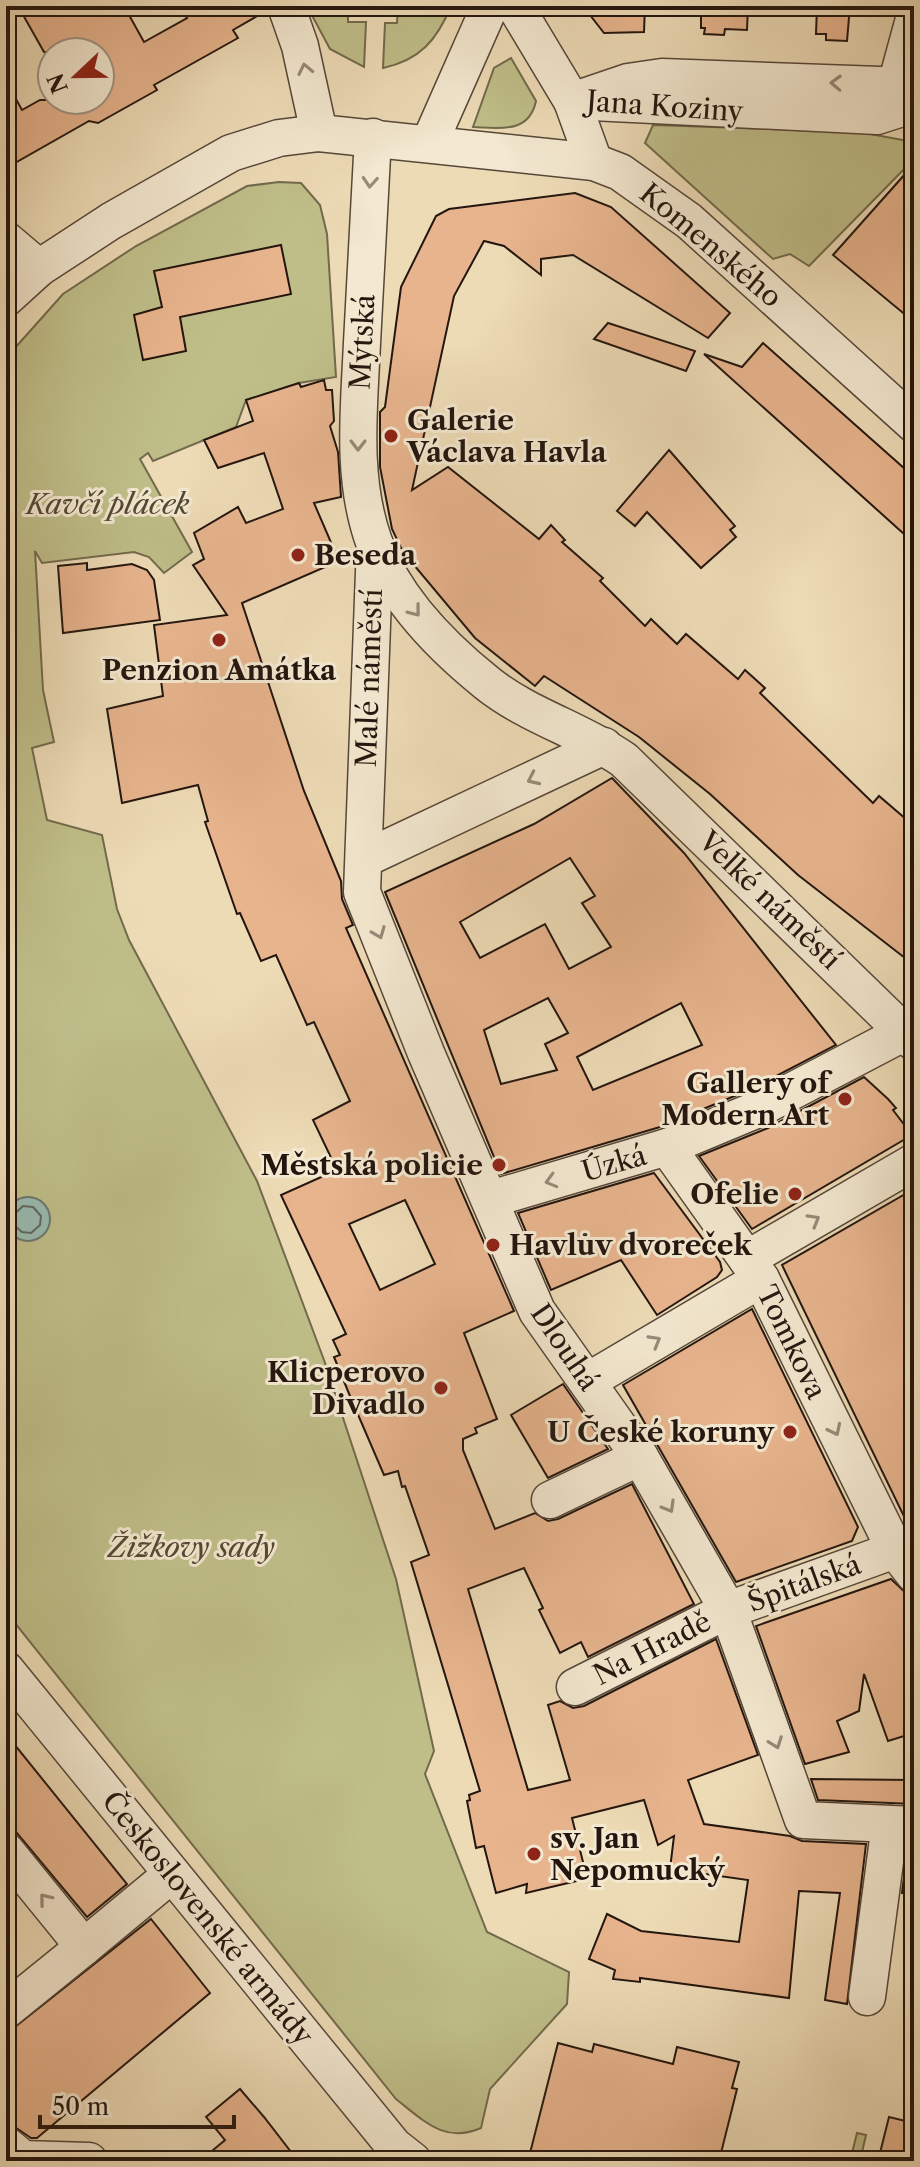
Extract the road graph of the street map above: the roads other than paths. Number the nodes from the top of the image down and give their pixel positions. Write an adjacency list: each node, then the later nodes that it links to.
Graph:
1 (286, 6): 7 (street, one-way to 1)
2 (490, 6): 9 (street)
3 (515, 6): 5 (street)
4 (914, 19): 6 (street)
5 (572, 101): 6 (street, Jana Koziny); 10 (street)
6 (910, 109)
7 (319, 133): 8 (street); 12 (street)
8 (373, 137): 9 (street, Komenského); 15 (street, Mýtská, one-way to 15)
9 (429, 144): 10 (street, Komenského)
10 (594, 162): 14 (street, Komenského)
11 (6, 240): 12 (street)
12 (39, 268): 13 (street)
13 (6, 298)
14 (914, 424)
15 (375, 545): 16 (street, Malé náměstí, one-way to 16); 17 (street, Malé náměstí)
16 (614, 753): 17 (street, one-way to 17); 18 (street, Velké náměstí)
17 (364, 859): 21 (street, Dlouhá, one-way to 21)
18 (910, 1037): 19 (street, Úzká)
19 (667, 1147): 21 (street, Úzká, one-way to 21); 22 (street, Tomkova)
20 (914, 1162): 22 (street, one-way to 20)
21 (491, 1199): 23 (street, Dlouhá)
22 (754, 1269): 23 (street, one-way to 22); 26 (street, Tomkova, one-way to 26)
23 (588, 1381): 24 (street, Dlouhá)
24 (640, 1457): 25 (street); 27 (street, Dlouhá, one-way to 27)
25 (550, 1500)
26 (909, 1570): 27 (street, Špitálská)
27 (728, 1610): 29 (street, Na Hradě); 30 (street, Dlouhá, one-way to 30)
28 (6, 1670): 32 (street, Československé armády)
29 (575, 1687)
30 (902, 1825): 34 (street)
31 (6, 1851): 33 (street, one-way to 31)
32 (172, 1874): 33 (street); 37 (street, Československé armády)
33 (84, 1947): 35 (street)
34 (867, 1997)
35 (6, 2010)
36 (6, 2145): 38 (street)
37 (410, 2160)
38 (89, 2161)

